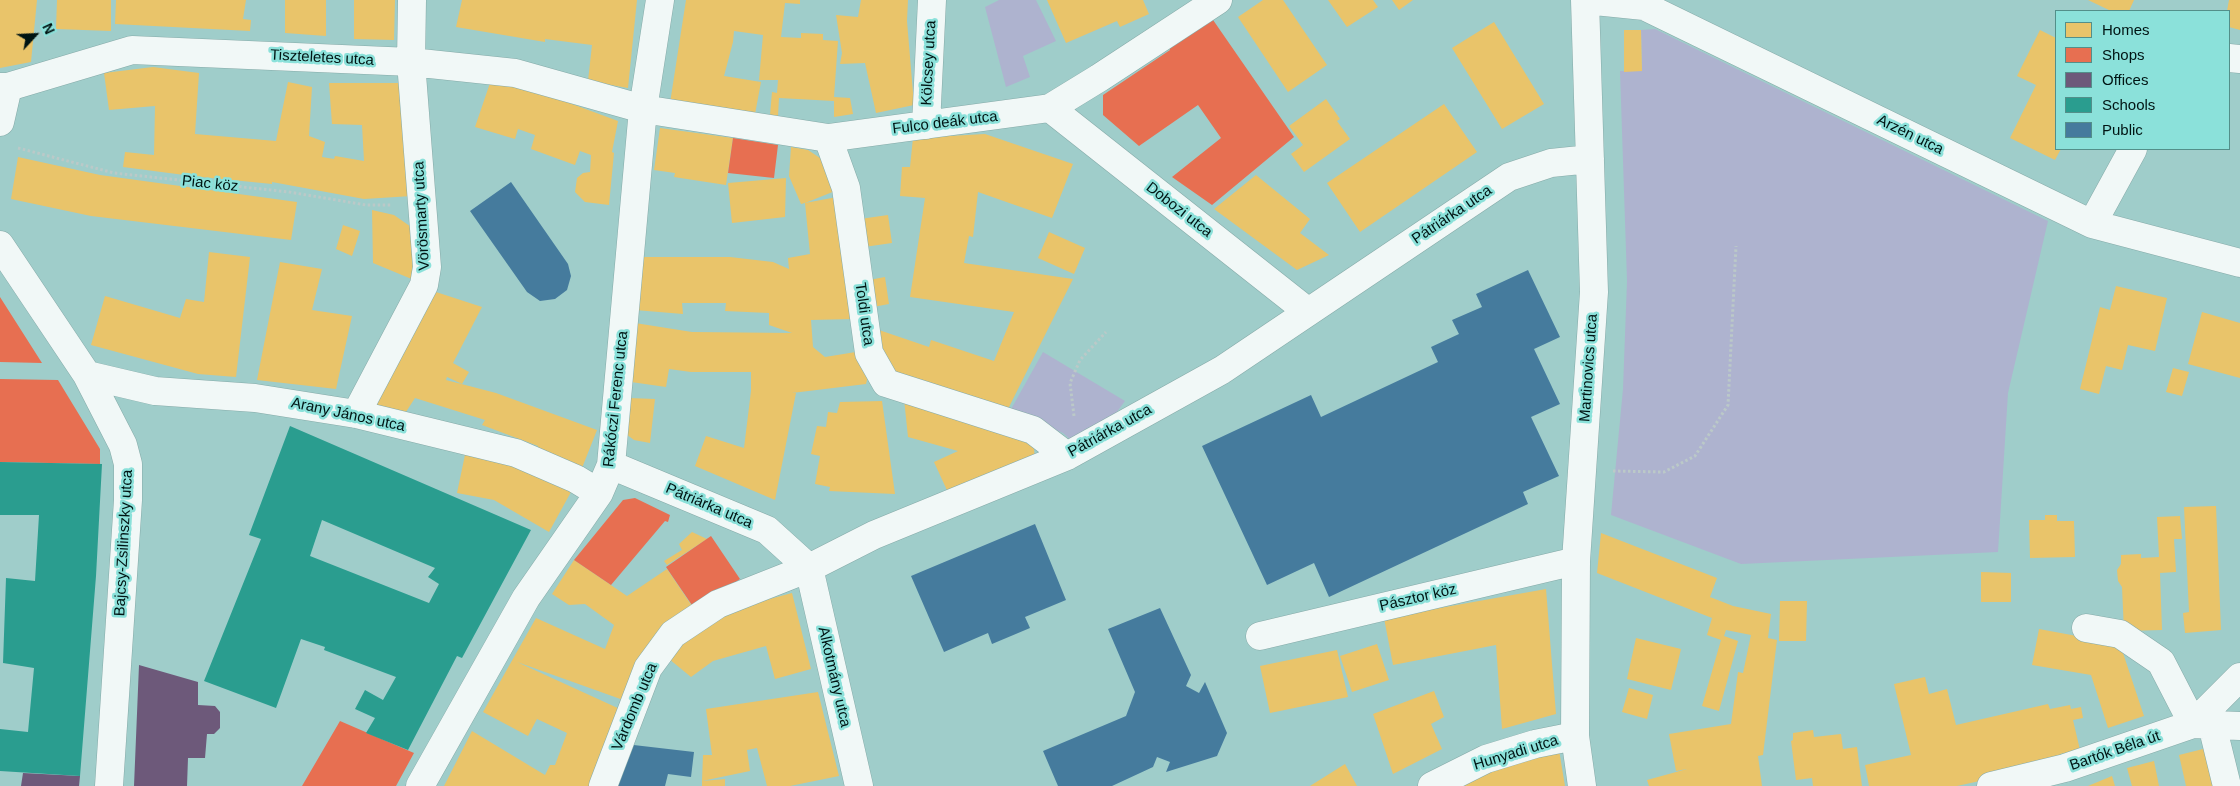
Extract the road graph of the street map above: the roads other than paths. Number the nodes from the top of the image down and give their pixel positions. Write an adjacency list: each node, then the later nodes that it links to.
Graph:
1 (412, 0): 6 (street, Vörösmarty utca)
2 (660, 0): 9 (street, Rákóczi Ferenc utca)
3 (932, 0): 10 (street, Kölcsey utca)
4 (1218, 0): 8 (street, Fulco deák utca)
5 (1585, 0): 14 (street, Martinovics utca); 15 (street, Arzén utca)
6 (412, 62): 7 (street, Tiszteletes utca); 9 (street, Tiszteletes utca); 20 (street, Vörösmarty utca)
7 (4, 87): 11 (street)
8 (1050, 108): 10 (street, Fulco deák utca); 18 (street, Dobozi utca)
9 (643, 110): 12 (street, Fulco deák utca); 22 (street, Rákóczi Ferenc utca)
10 (926, 126): 12 (street, Fulco deák utca)
11 (5, 134)
12 (828, 138): 21 (street, Toldi utca)
13 (2132, 150): 15 (street)
14 (1590, 159): 18 (street, Pátriárka utca); 24 (street, Martinovics utca)
15 (2092, 224): 17 (street, Arzén utca)
16 (0, 245): 19 (street, Bajcsy-Zsilinszky utca)
17 (2240, 263)
18 (1308, 312): 21 (street, Pátriárka utca)
19 (88, 375): 20 (street, Arany János utca); 33 (street, Bajcsy-Zsilinszky utca)
20 (356, 414): 23 (street, Arany János utca)
21 (1067, 456): 25 (street, Pátriárka utca)
22 (611, 465): 23 (street, Rákóczi Ferenc utca); 25 (street, Pátriárka utca)
23 (599, 492): 34 (street, Rákóczi Ferenc utca)
24 (1576, 560): 27 (street, Pásztor köz); 31 (street, Martinovics utca)
25 (808, 568): 35 (street, Várdomb utca); 36 (street, Alkotmány utca)
26 (2086, 628): 29 (street)
27 (1260, 636)
28 (2240, 677): 29 (street)
29 (2203, 725): 30 (street, Bartók Béla út); 32 (street, Bartók Béla út); 40 (street)
30 (2240, 726)
31 (1575, 736): 37 (street, Hunyadi utca); 38 (street, Martinovics utca)
32 (2034, 781): 39 (street, Bartók Béla út)
33 (109, 786)
34 (420, 786)
35 (603, 786)
36 (859, 786)
37 (1432, 786)
38 (1582, 786)
39 (1991, 786)
40 (2226, 786)

